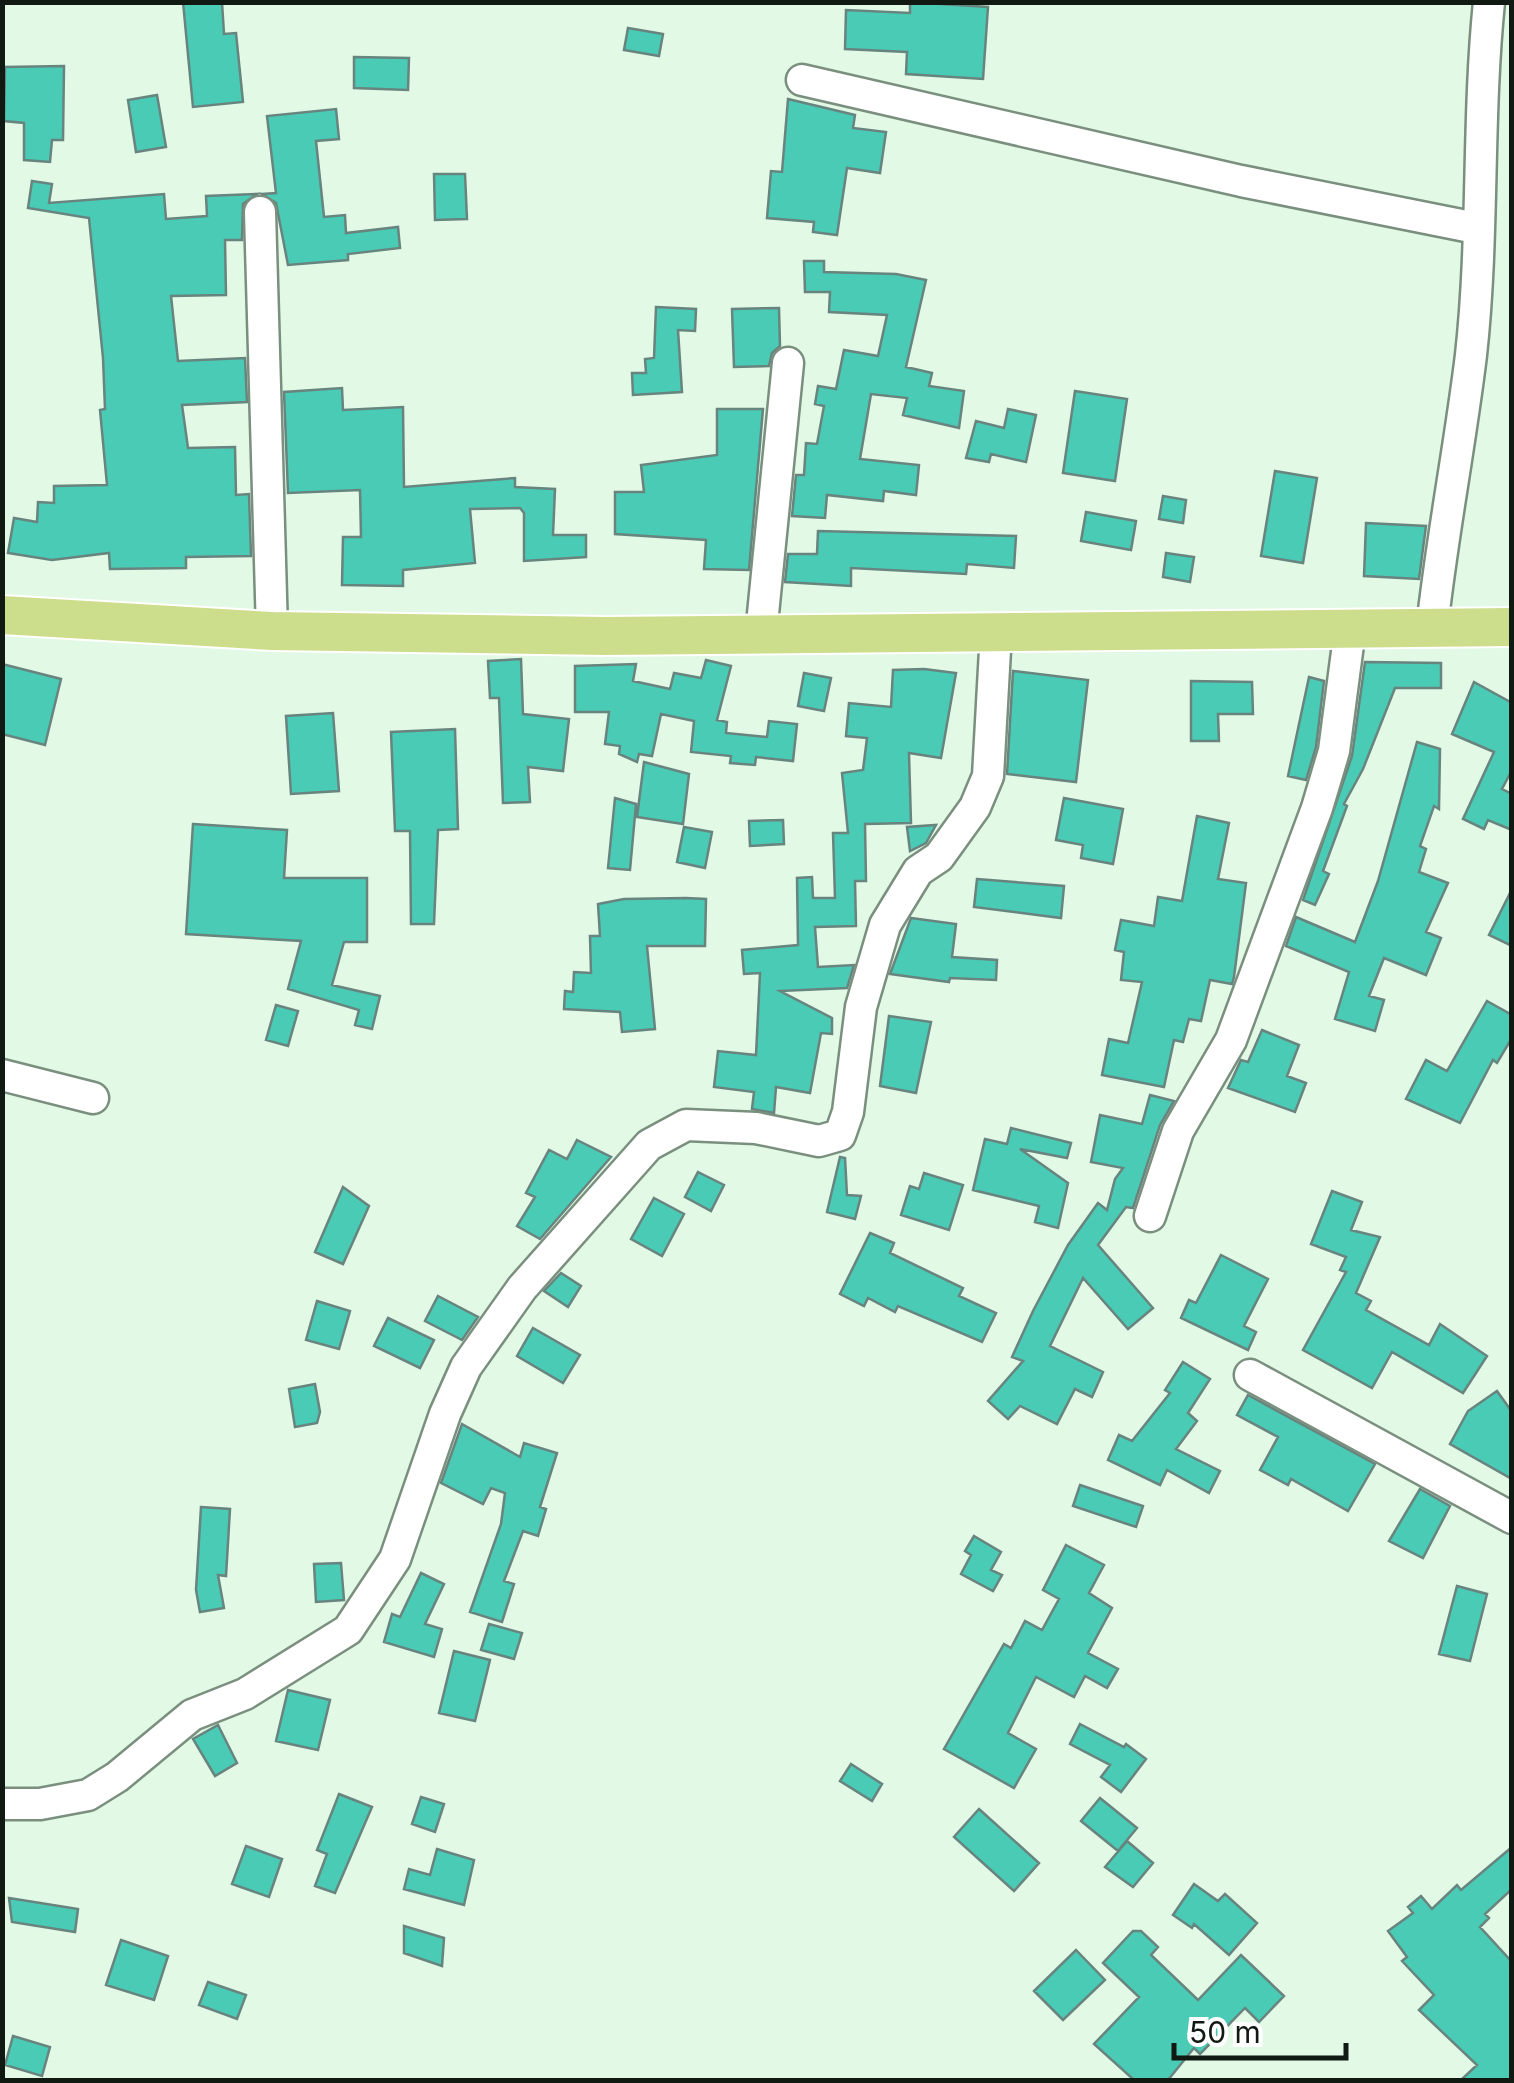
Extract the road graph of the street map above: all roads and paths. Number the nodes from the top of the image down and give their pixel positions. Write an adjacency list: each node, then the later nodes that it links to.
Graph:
1 (1488, 2): 4 (street)
2 (802, 80): 4 (street)
3 (260, 212): 10 (street)
4 (1476, 228): 9 (street)
5 (788, 363): 12 (street)
6 (2, 614): 10 (main road)
7 (1512, 627): 9 (main road)
8 (1350, 628): 9 (main road); 11 (main road); 15 (street)
9 (1432, 628)
10 (272, 631): 12 (main road)
11 (996, 632): 12 (main road); 18 (street)
12 (761, 634)
13 (2, 1075): 14 (street)
14 (93, 1098)
15 (1150, 1216)
16 (1250, 1375): 17 (street)
17 (1512, 1518)
18 (2, 1804)

